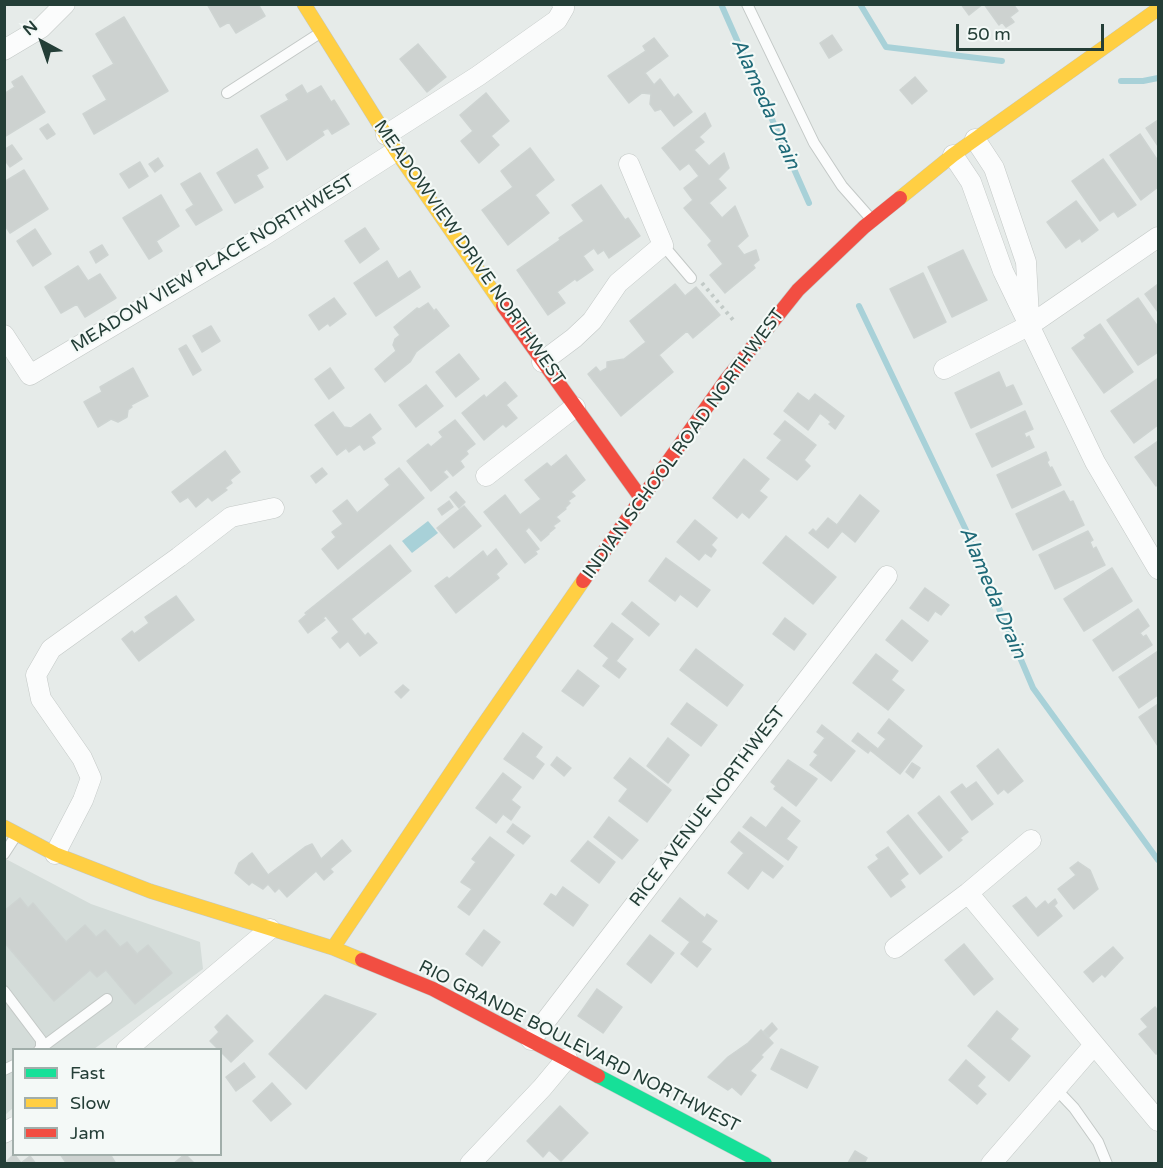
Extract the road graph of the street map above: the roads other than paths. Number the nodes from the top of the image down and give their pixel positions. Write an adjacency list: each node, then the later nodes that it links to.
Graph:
1 (65, 4): 7 (street)
2 (304, 4): 6 (main road, MEADOWVIEW DRIVE NORTHWEST)
3 (747, 4): 13 (lane)
4 (563, 6): 10 (street, MEADOW VIEW PLACE NORTHWEST)
5 (1158, 9): 9 (main road, INDIAN SCHOOL ROAD NORTHWEST)
6 (321, 32): 8 (lane); 10 (main road, MEADOWVIEW DRIVE NORTHWEST)
7 (4, 50)
8 (227, 93)
9 (975, 139): 11 (main road, INDIAN SCHOOL ROAD NORTHWEST); 17 (street)
10 (391, 143): 18 (street, MEADOW VIEW PLACE NORTHWEST); 19 (main road, MEADOWVIEW DRIVE NORTHWEST)
11 (953, 155): 13 (main road, INDIAN SCHOOL ROAD NORTHWEST); 17 (street)
12 (629, 164): 15 (street)
13 (868, 224): 23 (main road, INDIAN SCHOOL ROAD NORTHWEST)
14 (1158, 237): 17 (street)
15 (663, 245): 16 (lane); 19 (street)
16 (691, 278)
17 (1030, 325): 20 (street); 25 (street)
18 (4, 335)
19 (542, 362): 21 (main road, MEADOWVIEW DRIVE NORTHWEST)
20 (944, 369)
21 (575, 407): 22 (street); 23 (main road, MEADOWVIEW DRIVE NORTHWEST)
22 (486, 476)
23 (641, 498): 33 (main road, INDIAN SCHOOL ROAD NORTHWEST)
24 (274, 508): 30 (street)
25 (1158, 569)
26 (887, 576): 37 (street, RICE AVENUE NORTHWEST)
27 (11, 830): 29 (lane); 30 (main road, RIO GRANDE BOULEVARD NORTHWEST)
28 (1031, 840): 31 (street)
29 (4, 854)
30 (55, 854): 32 (main road, RIO GRANDE BOULEVARD NORTHWEST)
31 (968, 892): 34 (street); 38 (street)
32 (270, 928): 33 (main road, RIO GRANDE BOULEVARD NORTHWEST); 41 (street)
33 (333, 948): 37 (main road, RIO GRANDE BOULEVARD NORTHWEST)
34 (895, 948)
35 (4, 991): 39 (lane)
36 (107, 999): 40 (lane)
37 (531, 1040): 42 (main road, RIO GRANDE BOULEVARD NORTHWEST)
38 (1095, 1046): 43 (street); 44 (street)
39 (40, 1048)
40 (41, 1048)
41 (128, 1048)
42 (567, 1058): 45 (street); 46 (main road, RIO GRANDE BOULEVARD NORTHWEST)
43 (1056, 1089): 47 (street); 48 (lane)
44 (1158, 1121)
45 (475, 1162)
46 (765, 1164)
47 (991, 1164)
48 (1107, 1164)

